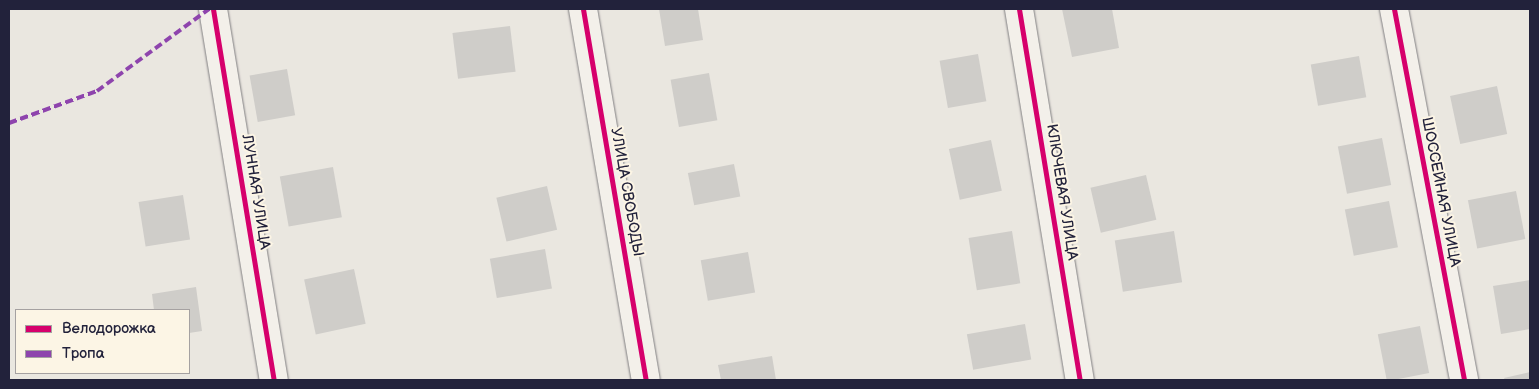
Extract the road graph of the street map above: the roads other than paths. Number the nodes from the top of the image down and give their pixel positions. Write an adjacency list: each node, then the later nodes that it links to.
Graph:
1 (213, 9): 5 (street, ЛУННАЯ УЛИЦА)
2 (584, 9): 6 (street, УЛИЦА СВОБОДЫ)
3 (1019, 9): 7 (street, КЛЮЧЕВАЯ УЛИЦА)
4 (1394, 9): 8 (street, ШОССЕЙНАЯ УЛИЦА)
5 (274, 380)
6 (646, 380)
7 (1080, 380)
8 (1464, 380)

